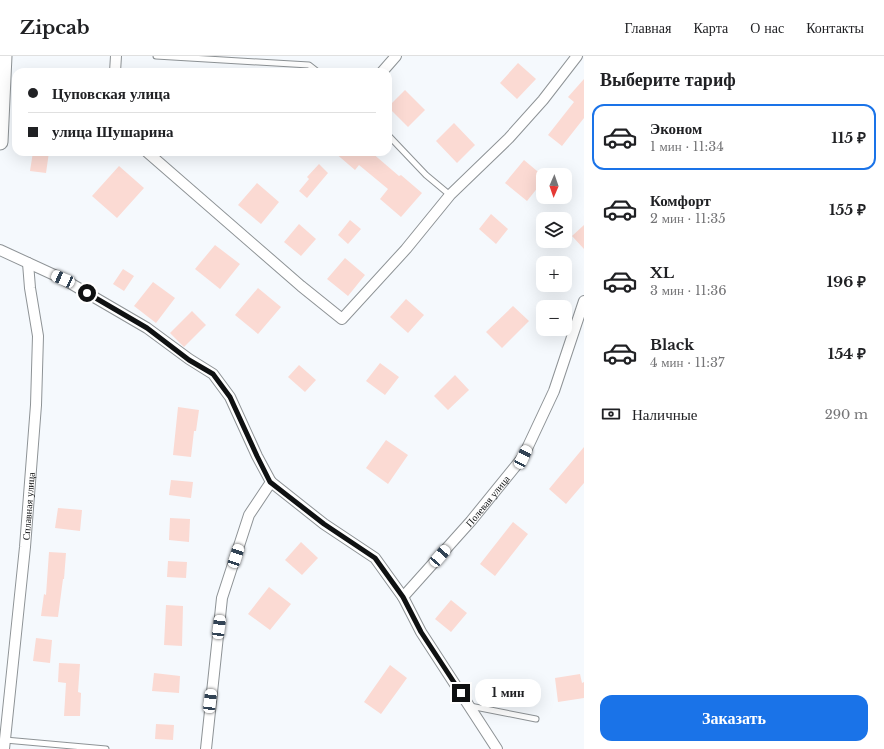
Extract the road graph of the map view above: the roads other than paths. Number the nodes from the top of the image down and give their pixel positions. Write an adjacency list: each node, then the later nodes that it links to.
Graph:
1 (116, 56): 6 (street)
2 (156, 56): 7 (lane)
3 (396, 56): 8 (street)
4 (577, 56): 12 (street)
5 (3, 62): 9 (main road)
6 (114, 68)
7 (313, 68)
8 (386, 68)
9 (0, 133)
10 (392, 139): 12 (lane)
11 (152, 156): 12 (street)
12 (450, 195)
13 (0, 250): 14 (street)
14 (28, 263): 16 (street); 20 (street, Сплавная улица)
15 (584, 301): 17 (street, Полевая улица)
16 (270, 482): 17 (street); 22 (street)
17 (403, 597): 18 (street)
18 (469, 705): 19 (lane); 23 (street)
19 (536, 719)
20 (5, 744): 21 (lane)
21 (106, 749)
22 (206, 749)
23 (497, 749)

